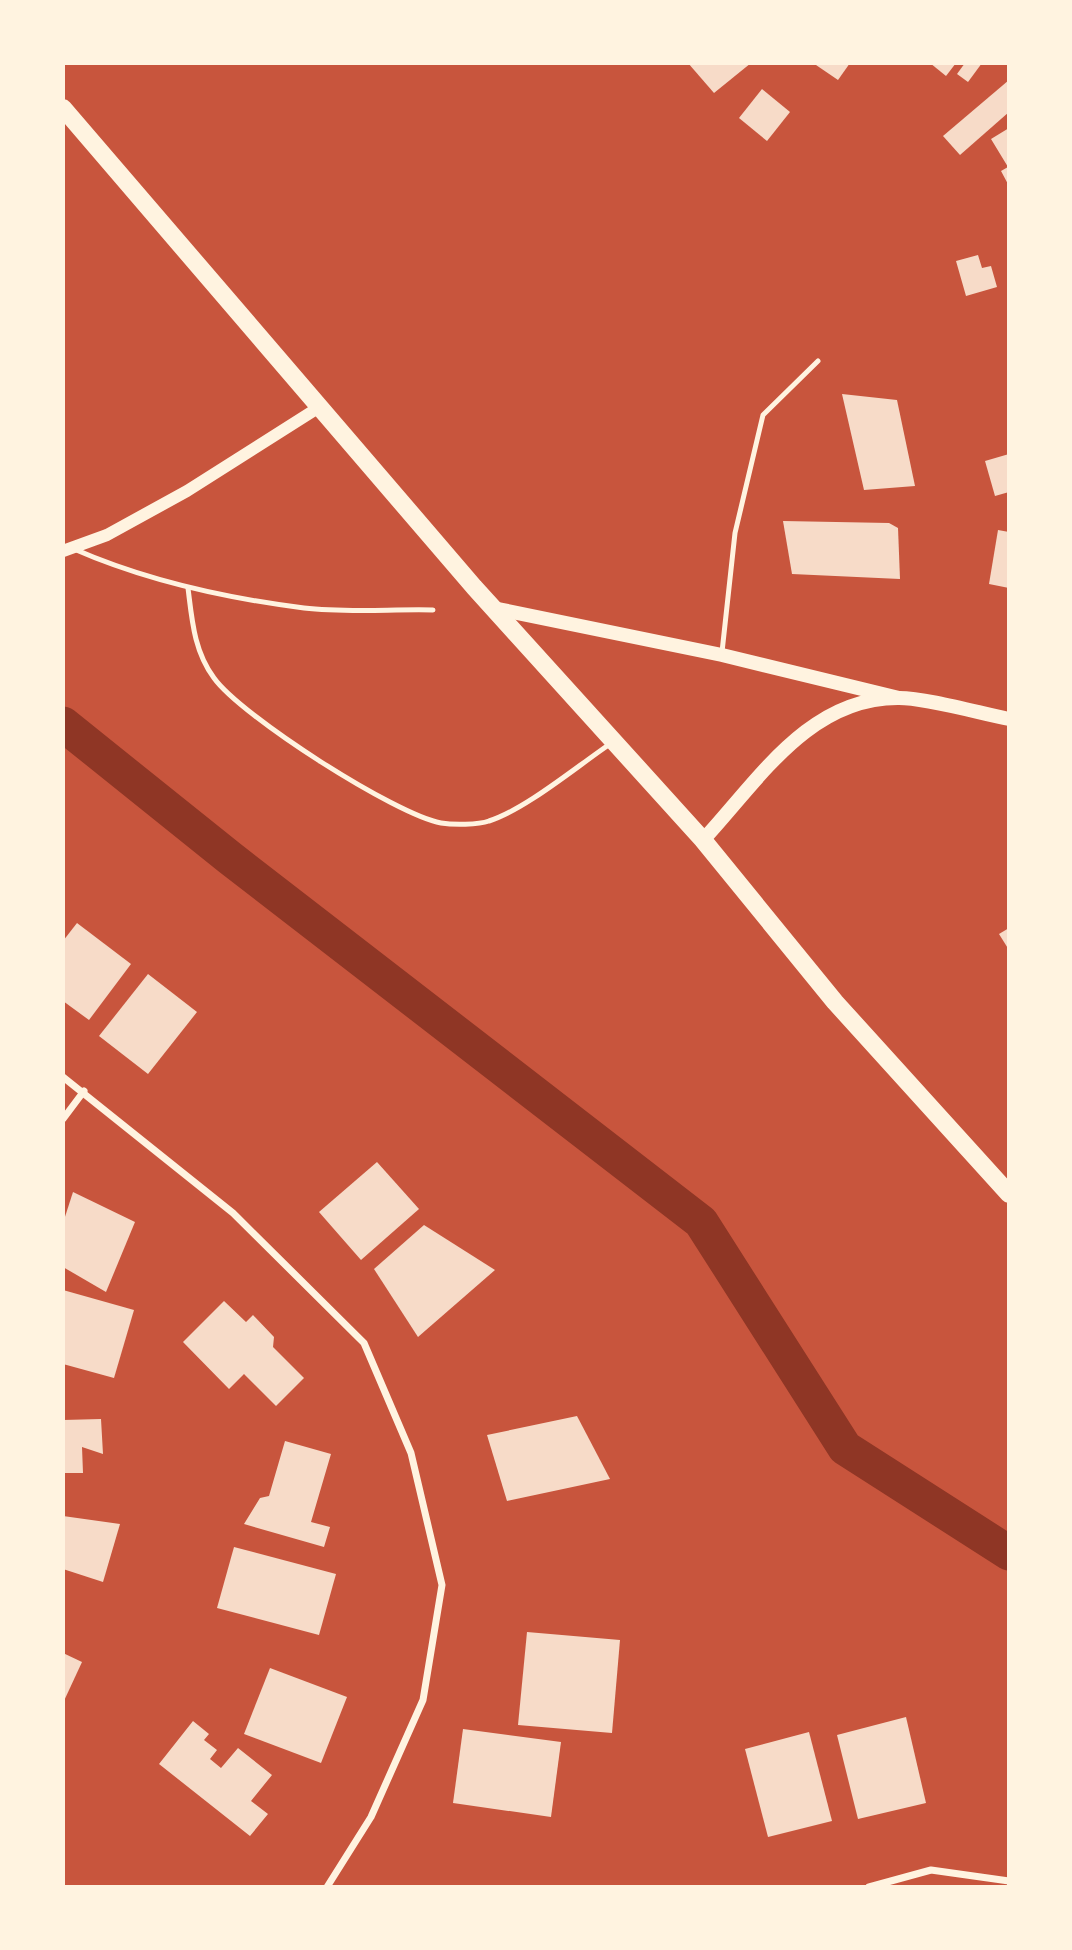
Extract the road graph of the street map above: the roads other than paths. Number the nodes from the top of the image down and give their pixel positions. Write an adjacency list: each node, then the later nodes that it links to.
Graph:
1 (63, 108): 3 (main road)
2 (818, 360): 8 (lane)
3 (321, 406): 4 (street); 6 (main road)
4 (69, 550): 5 (lane)
5 (188, 588): 7 (lane); 11 (lane)
6 (493, 608): 8 (main road); 11 (main road)
7 (433, 610)
8 (722, 655): 9 (main road)
9 (899, 698): 10 (main road); 12 (main road)
10 (1009, 719)
11 (612, 742): 12 (main road)
12 (703, 840): 16 (main road)
13 (63, 1076): 14 (street)
14 (84, 1091): 15 (street); 18 (street)
15 (63, 1119)
16 (1009, 1194)
17 (1009, 1881): 19 (street)
18 (327, 1887)
19 (869, 1887)

